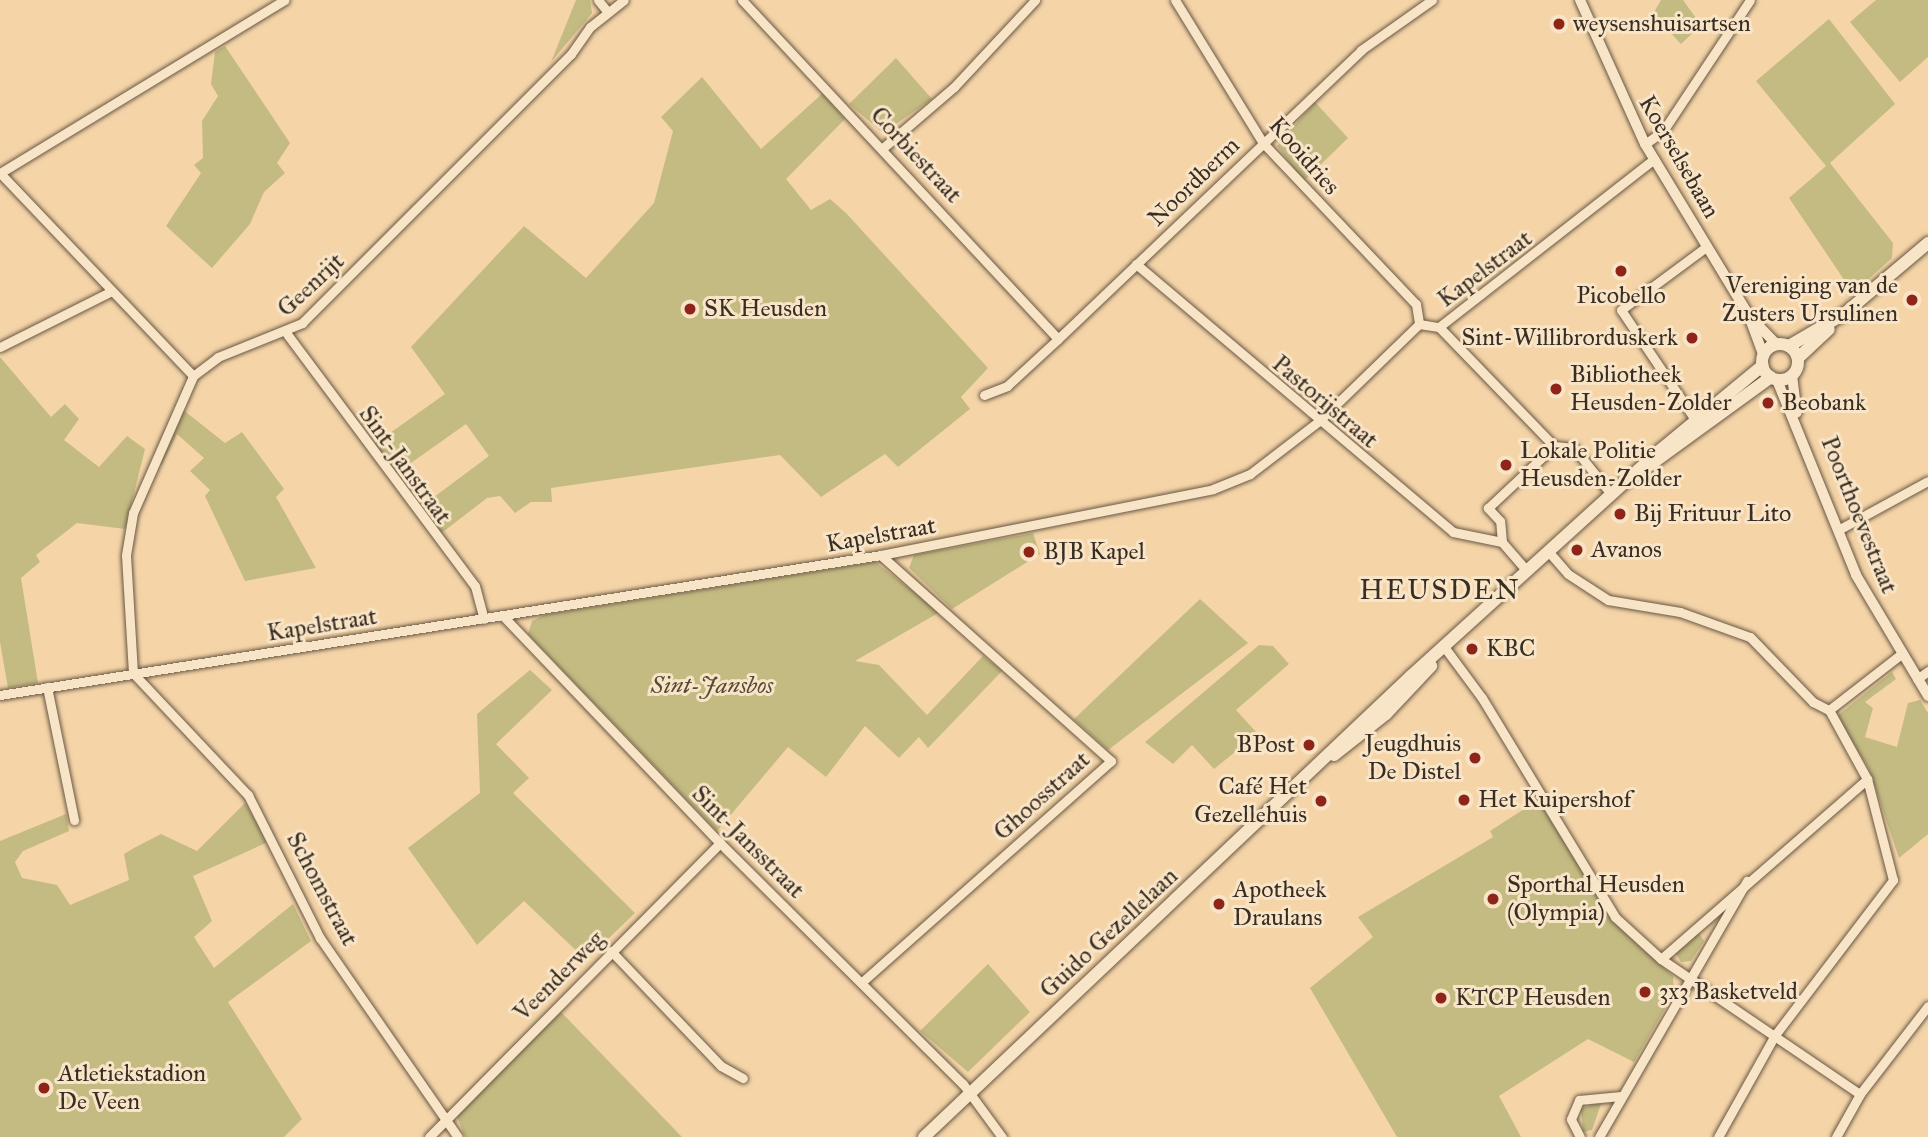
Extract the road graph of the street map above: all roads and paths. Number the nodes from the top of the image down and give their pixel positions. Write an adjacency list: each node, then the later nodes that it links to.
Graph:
1 (285, 0): 16 (street)
2 (598, 0): 11 (street)
3 (624, 0): 11 (street, Geenrijt)
4 (742, 0): 14 (street, Corbiestraat)
5 (1035, 0): 14 (street)
6 (1175, 0): 12 (street, Kooidries)
7 (1433, 0): 12 (street, Noordberm)
8 (1580, 0): 10 (street, Koerselsebaan)
9 (1750, 0): 13 (street)
10 (1587, 6): 13 (street, Koerselsebaan)
11 (607, 11): 25 (street, Geenrijt)
12 (1263, 143): 19 (street, Noordberm); 23 (street, Kooidries)
13 (1645, 144): 15 (street, Koerselsebaan)
14 (884, 147): 26 (street, Corbiestraat)
15 (1654, 159): 18 (street, Koerselsebaan); 24 (street, Kapelstraat)
16 (0, 173): 20 (street)
17 (1928, 243): 21 (main road)
18 (1706, 247): 22 (street, Koerselsebaan); 37 (street)
19 (1136, 264): 26 (street, Noordberm); 36 (street, Pastorijstraat)
20 (112, 291): 28 (street); 32 (street)
21 (1843, 314): 27 (main road); 29 (main road)
22 (1749, 316): 27 (street, Koerselsebaan); 30 (street, Koerselsebaan)
23 (1419, 324): 24 (street, Kapelstraat); 36 (street, Kapelstraat)
24 (1439, 327): 38 (street)
25 (287, 334): 32 (street, Geenrijt); 48 (street, Sint-Janstraat)
26 (1058, 340): 34 (street, Noordberm)
27 (1783, 345): 29 (main road); 30 (main road)
28 (0, 347)
29 (1798, 358): 31 (main road)
30 (1763, 360): 33 (main road); 37 (main road)
31 (1793, 375): 33 (main road); 35 (street, Poorthoevestraat)
32 (194, 376): 52 (street)
33 (1774, 379): 35 (street, Poorthoevestraat); 39 (main road)
34 (984, 395)
35 (1798, 419): 42 (street, Poorthoevestraat)
36 (1319, 421): 43 (street, Pastorijstraat); 45 (street, Kapelstraat)
37 (1696, 421): 39 (main road)
38 (1554, 446): 41 (street); 43 (street)
39 (1640, 471): 41 (main road, Guido Gezellelaan)
40 (1928, 481): 42 (street)
41 (1611, 494): 44 (main road, Guido Gezellelaan)
42 (1838, 530): 50 (street, Poorthoevestraat)
43 (1502, 542): 46 (street)
44 (1548, 551): 46 (main road, Guido Gezellelaan); 57 (street)
45 (881, 555): 47 (street, Kapelstraat); 65 (street, Ghoosstraat)
46 (1527, 571): 49 (main road, Guido Gezellelaan)
47 (504, 617): 48 (street, Kapelstraat); 60 (street, Sint-Jansstraat)
48 (484, 619): 52 (street, Kapelstraat)
49 (1442, 651): 63 (street); 69 (main road, Guido Gezellelaan)
50 (1900, 655): 53 (street, Poorthoevestraat); 57 (street)
51 (1928, 671): 53 (street)
52 (133, 673): 54 (street, Kapelstraat); 72 (street, Schomstraat)
53 (1917, 679): 56 (street, Poorthoevestraat)
54 (47, 687): 55 (street, Kapelstraat); 59 (street)
55 (0, 695)
56 (1928, 696)
57 (1829, 710): 58 (street)
58 (1867, 779): 61 (street); 67 (street)
59 (74, 820)
60 (720, 843): 62 (street, Veenderweg); 65 (street, Sint-Jansstraat)
61 (1747, 881): 63 (street); 64 (street)
62 (611, 951): 68 (street); 72 (street, Veenderweg)
63 (1661, 959): 64 (street)
64 (1688, 976): 67 (street); 71 (street)
65 (862, 982): 69 (street, Sint-Jansstraat)
66 (1928, 1006): 70 (street)
67 (1774, 1035): 70 (street); 79 (street)
68 (743, 1078)
69 (969, 1091): 75 (main road, Guido Gezellelaan); 76 (street, Sint-Jansstraat)
70 (1860, 1094): 80 (street)
71 (1621, 1096): 77 (street); 78 (street)
72 (447, 1116): 73 (street, Veenderweg); 74 (street, Schomstraat)
73 (429, 1137)
74 (458, 1137)
75 (924, 1137)
76 (1002, 1137)
77 (1580, 1137)
78 (1600, 1137)
79 (1718, 1137)
80 (1836, 1137)

